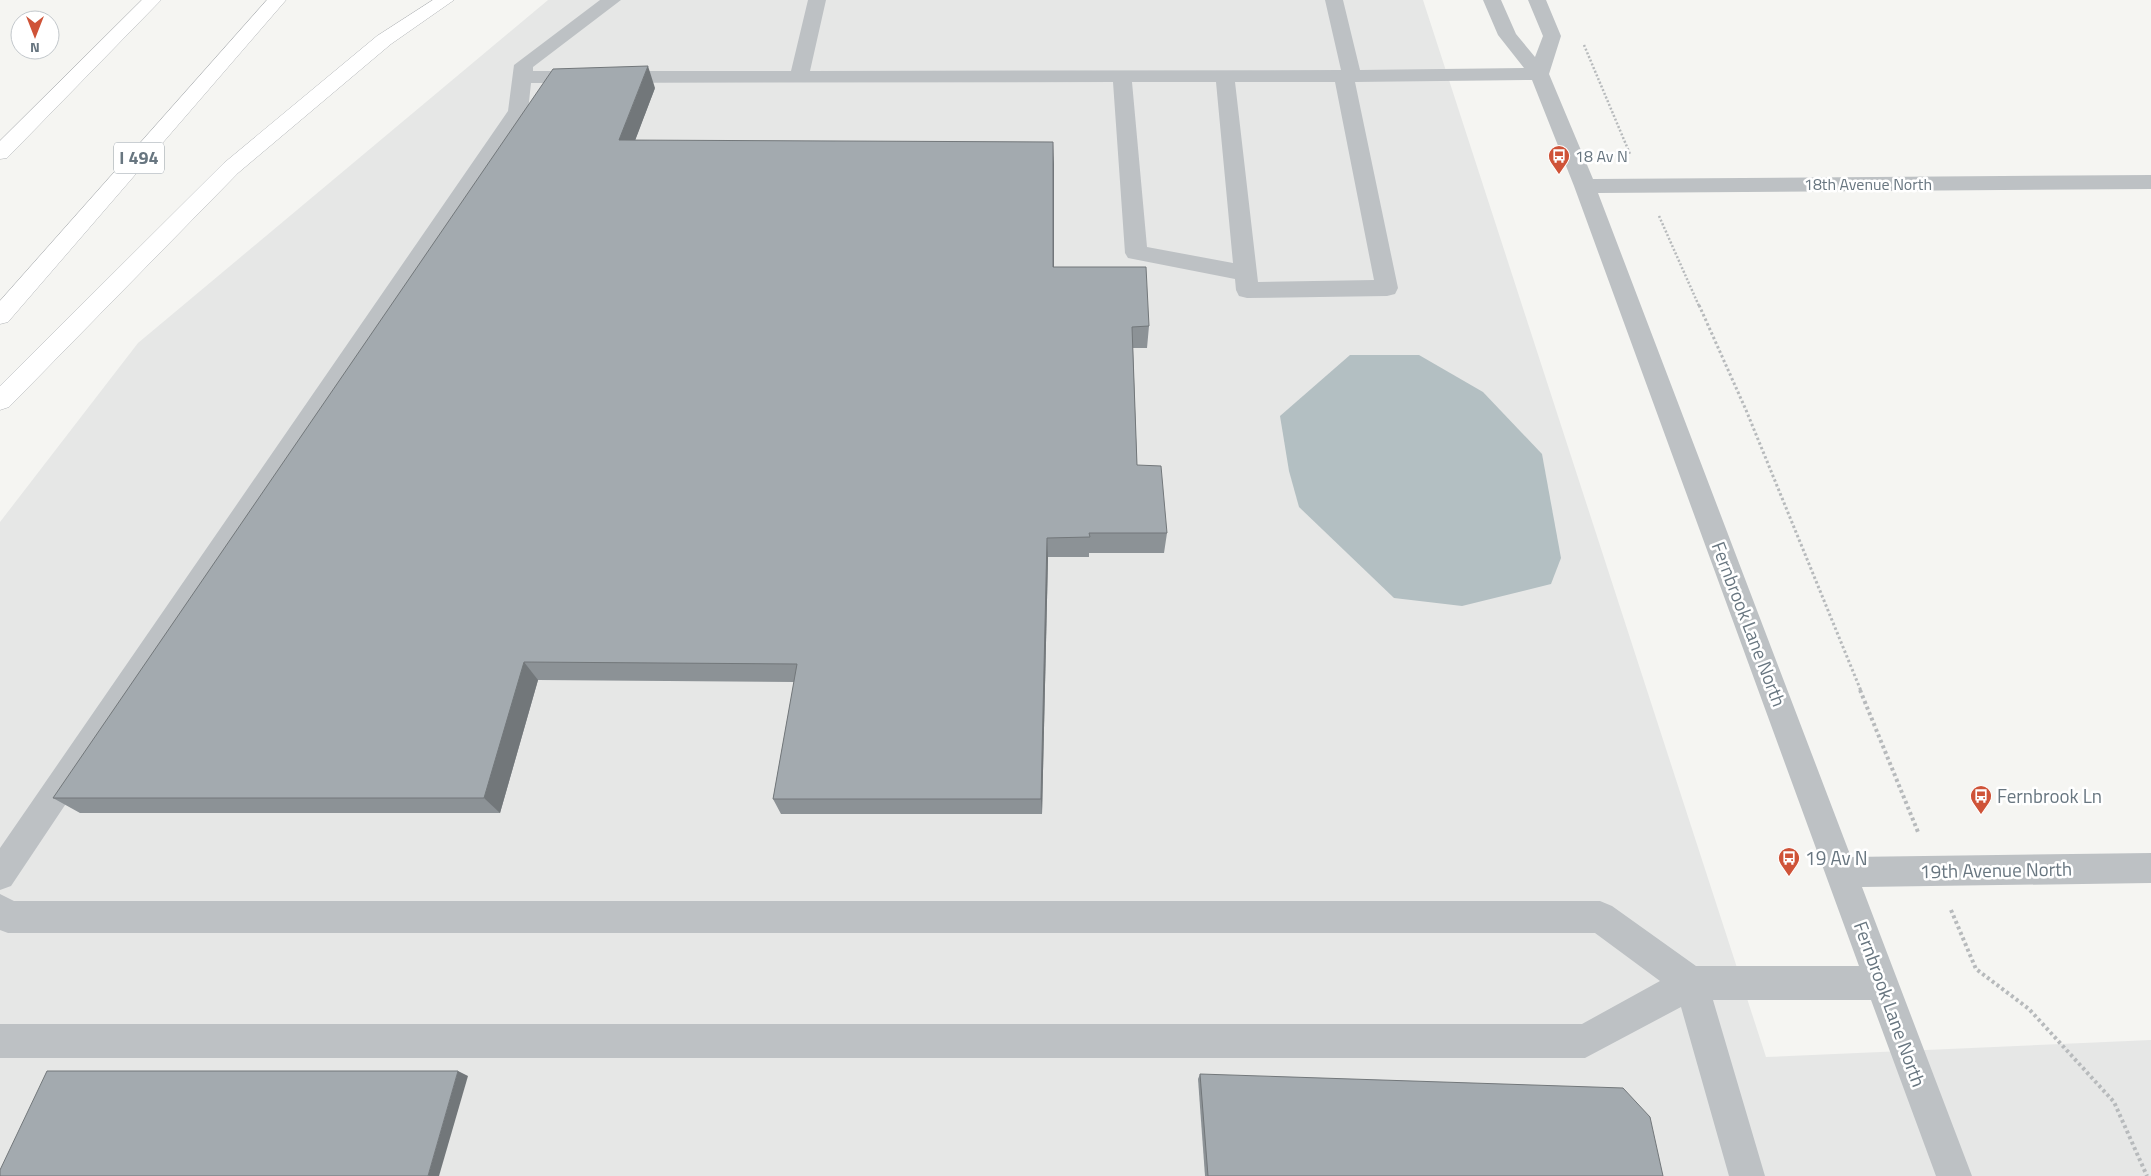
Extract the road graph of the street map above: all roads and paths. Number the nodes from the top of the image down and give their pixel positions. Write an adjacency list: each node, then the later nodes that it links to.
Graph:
1 (152, 0): 16 (highway)
2 (277, 0): 21 (highway, I 494)
3 (445, 0): 22 (highway)
4 (612, 0): 15 (street)
5 (817, 0): 11 (street)
6 (1334, 0): 14 (street)
7 (1492, 0): 10 (street, Fernbrook Lane North)
8 (1537, 0): 10 (street)
9 (1584, 44): 19 (path)
10 (1539, 74): 14 (street); 18 (street, Fernbrook Lane North)
11 (799, 76): 12 (street); 15 (street)
12 (1122, 76): 13 (street); 20 (street)
13 (1225, 76): 14 (street); 20 (street)
14 (1348, 76): 20 (street)
15 (522, 77): 26 (street)
16 (0, 153)
17 (2151, 182): 19 (street, 18th Avenue North)
18 (1585, 186): 19 (street, 18th Avenue North); 25 (street, Fernbrook Lane North)
19 (1646, 186): 24 (path)
20 (1245, 273)
21 (0, 316)
22 (0, 401)
23 (2151, 868): 24 (street, 19th Avenue North)
24 (1934, 871): 25 (street, 19th Avenue North); 33 (path)
25 (1842, 872): 29 (street, Fernbrook Lane North)
26 (0, 875)
27 (0, 910): 28 (street)
28 (1692, 983): 29 (street); 30 (street); 31 (street)
29 (1883, 983): 32 (street, Fernbrook Lane North)
30 (0, 1041)
31 (1748, 1176)
32 (1954, 1176)
33 (2147, 1176)

